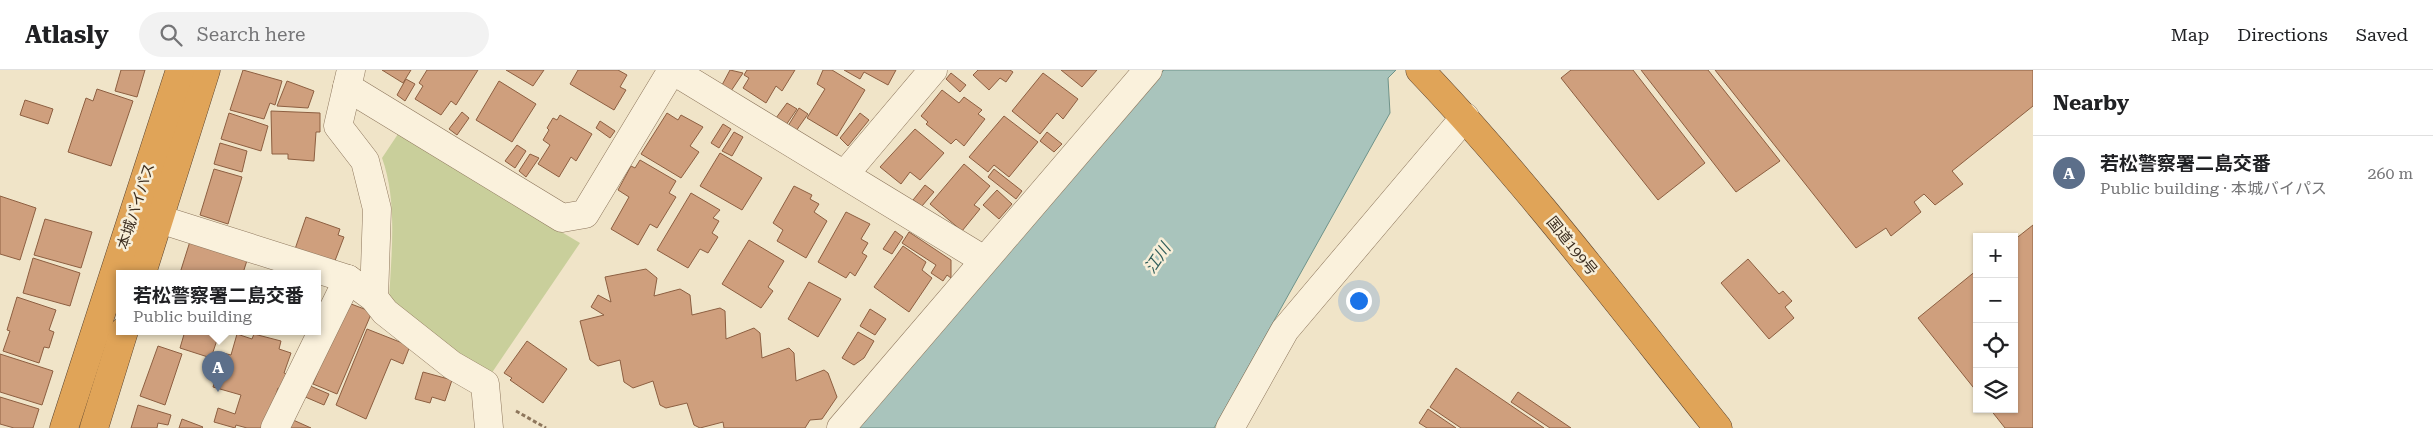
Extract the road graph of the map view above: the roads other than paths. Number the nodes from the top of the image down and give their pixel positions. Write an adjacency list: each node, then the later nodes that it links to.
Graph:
1 (180, 70): 20 (highway, 本城バイパス)
2 (206, 70): 10 (highway, 本城バイパス)
3 (672, 70): 7 (street); 9 (street)
4 (933, 70): 9 (street)
5 (1148, 70): 11 (street)
6 (1420, 70): 8 (highway, 国道199号)
7 (349, 78): 16 (street)
8 (1458, 110): 25 (street); 26 (highway, 国道199号)
9 (845, 174): 11 (street)
10 (159, 219): 12 (highway, 本城バイパス); 13 (street)
11 (984, 260): 24 (street)
12 (143, 270)
13 (320, 270)
14 (321, 270): 15 (street)
15 (348, 279): 16 (street); 17 (street)
16 (374, 298): 23 (street)
17 (321, 334)
18 (123, 335): 21 (highway)
19 (321, 335): 22 (street)
20 (64, 428)
21 (94, 428)
22 (275, 428)
23 (489, 428)
24 (841, 428)
25 (1230, 428)
26 (1718, 428)

